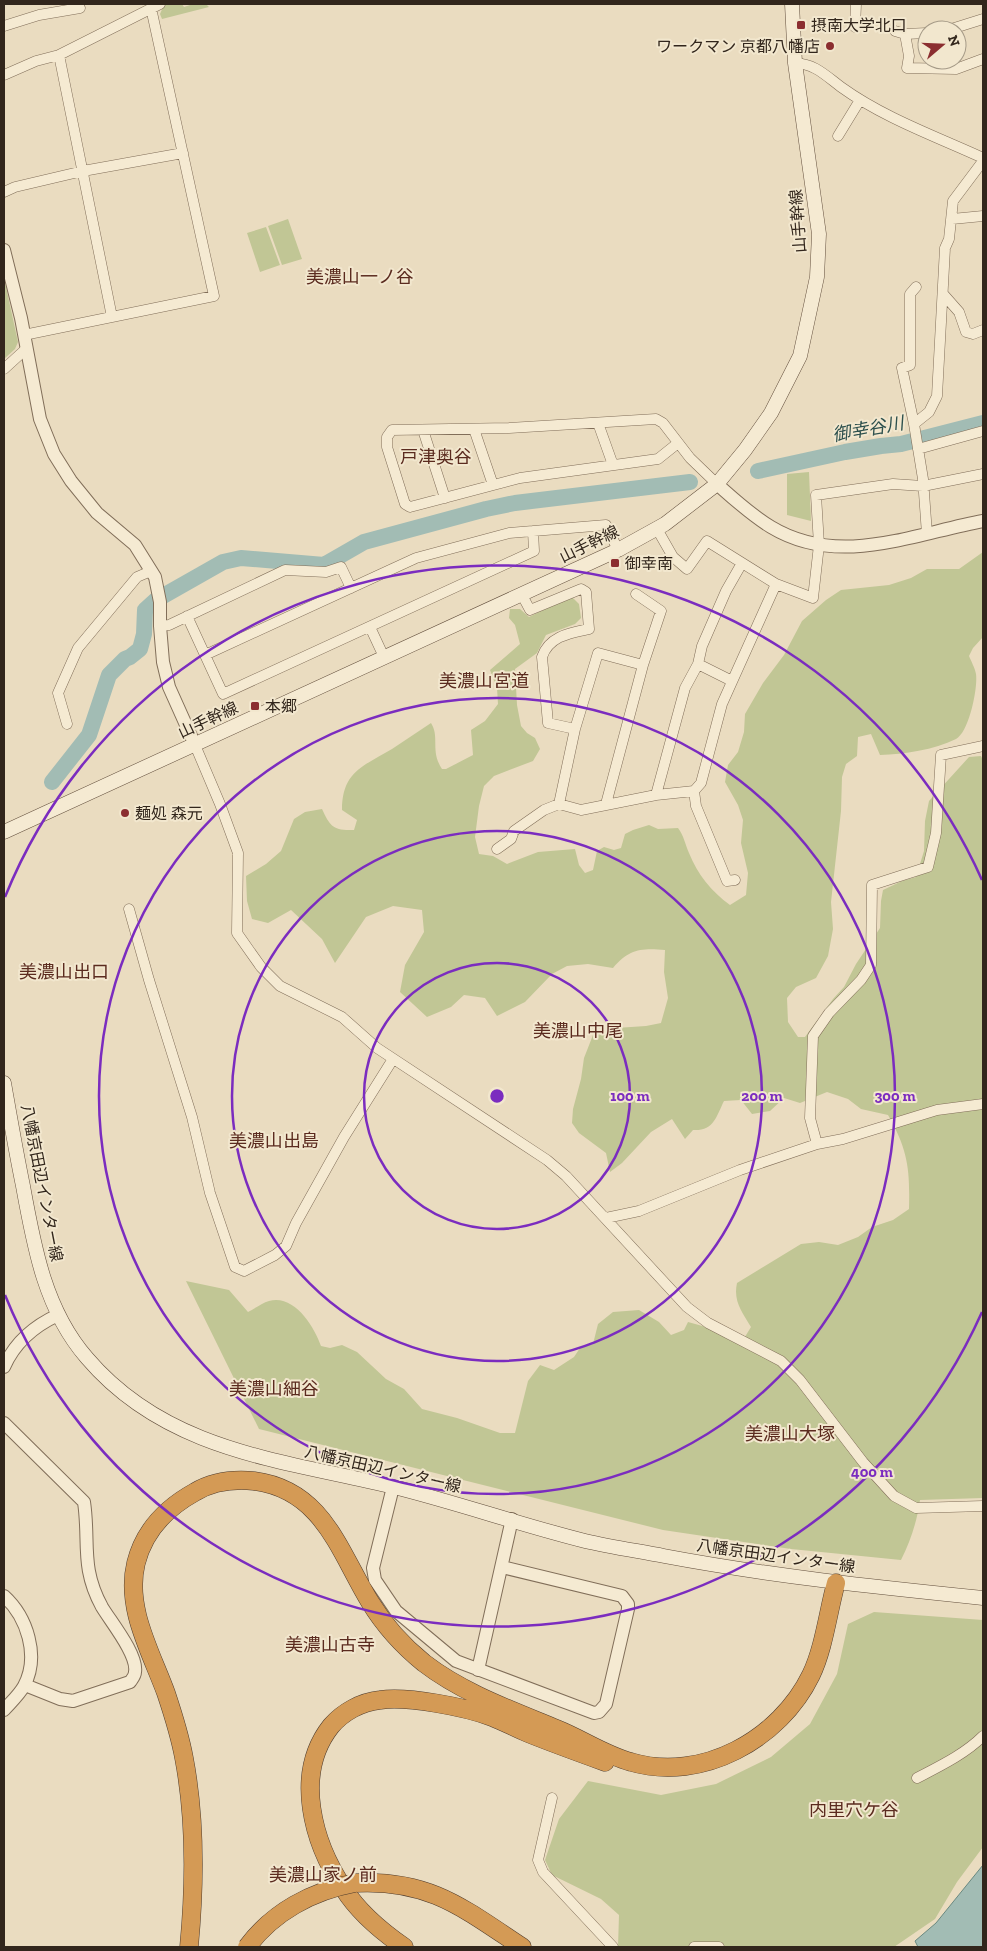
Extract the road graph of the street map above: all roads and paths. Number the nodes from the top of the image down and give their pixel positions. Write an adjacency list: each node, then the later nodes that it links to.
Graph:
1 (792, 4): 14 (main road, 山手幹線)
2 (856, 4): 8 (street)
3 (156, 6): 12 (street); 18 (street)
4 (80, 8): 7 (street)
5 (983, 19): 6 (street)
6 (967, 24)
7 (4, 26)
8 (855, 27)
9 (894, 31): 11 (street)
10 (917, 33): 11 (street)
11 (905, 34): 13 (street)
12 (59, 55): 15 (street); 20 (street)
13 (983, 59)
14 (795, 63): 16 (street); 40 (main road, 山手幹線)
15 (4, 75)
16 (860, 100): 17 (street); 19 (street)
17 (838, 136)
18 (183, 152): 20 (street); 27 (street)
19 (983, 159): 23 (street)
20 (83, 171): 21 (street); 27 (street)
21 (4, 192)
22 (983, 216): 23 (street)
23 (952, 219): 26 (street)
24 (4, 250): 29 (street)
25 (916, 287): 36 (street)
26 (944, 295): 28 (street); 36 (street)
27 (112, 317): 29 (street)
28 (983, 330)
29 (24, 335): 30 (street)
30 (27, 348): 31 (street); 51 (street)
31 (4, 369)
32 (598, 423): 33 (street); 37 (street); 38 (street)
33 (474, 428): 34 (street); 41 (street)
34 (423, 430): 43 (street); 43 (street)
35 (983, 431): 36 (street)
36 (916, 438): 42 (street)
37 (678, 443): 38 (street); 40 (street)
38 (612, 465): 41 (street)
39 (983, 474): 42 (street)
40 (717, 484): 45 (main road, 山手幹線); 48 (street)
41 (493, 485): 43 (street)
42 (923, 486): 47 (street); 48 (street)
43 (445, 498)
44 (983, 520): 47 (street)
45 (657, 529): 49 (main road, 山手幹線); 50 (street)
46 (533, 531): 49 (street); 53 (street); 58 (street)
47 (927, 534): 48 (street)
48 (819, 545): 52 (street)
49 (618, 550): 55 (main road, 山手幹線)
50 (742, 563): 52 (street); 61 (street)
51 (151, 571): 57 (street); 64 (street)
52 (776, 584): 63 (street)
53 (351, 588): 56 (street); 59 (street)
54 (636, 594): 62 (street)
55 (522, 595): 60 (main road, 山手幹線); 65 (street)
56 (188, 616): 57 (street); 59 (street)
57 (160, 626): 66 (street)
58 (370, 628): 59 (street); 60 (street)
59 (205, 655)
60 (384, 657): 66 (main road, 山手幹線)
61 (698, 664): 63 (street); 69 (street)
62 (642, 665): 65 (street); 71 (street)
63 (732, 681): 68 (street)
64 (67, 724)
65 (575, 728): 70 (street)
66 (195, 746): 72 (main road, 山手幹線); 76 (street)
67 (983, 746): 79 (street)
68 (694, 792): 69 (street); 74 (street)
69 (656, 795): 71 (street)
70 (559, 804): 71 (street); 73 (street)
71 (606, 804)
72 (4, 832)
73 (497, 849)
74 (735, 880)
75 (129, 909): 76 (street)
76 (393, 1059): 80 (street)
77 (4, 1083): 81 (main road, 八幡京田辺インター線)
78 (983, 1104): 79 (street)
79 (817, 1144): 80 (street)
80 (606, 1218): 85 (street)
81 (58, 1314): 82 (street); 84 (main road, 八幡京田辺インター線)
82 (4, 1367)
83 (4, 1423): 92 (street)
84 (393, 1487): 86 (main road, 八幡京田辺インター線); 91 (street)
85 (983, 1506)
86 (512, 1519): 87 (street); 88 (main road, 八幡京田辺インター線)
87 (502, 1567): 91 (street); 91 (street)
88 (836, 1583): 90 (main road, 八幡京田辺インター線); 97 (highway); 99 (highway)
89 (4, 1596): 92 (street)
90 (983, 1598)
91 (478, 1670)
92 (25, 1685): 93 (street)
93 (4, 1710)
94 (983, 1736): 95 (street)
95 (917, 1778)
96 (552, 1798): 101 (street)
97 (189, 1947)
98 (247, 1947): 100 (highway, bridge)
99 (404, 1947)
100 (522, 1947)
101 (613, 1947)
102 (694, 1947): 103 (street)
103 (719, 1947)

